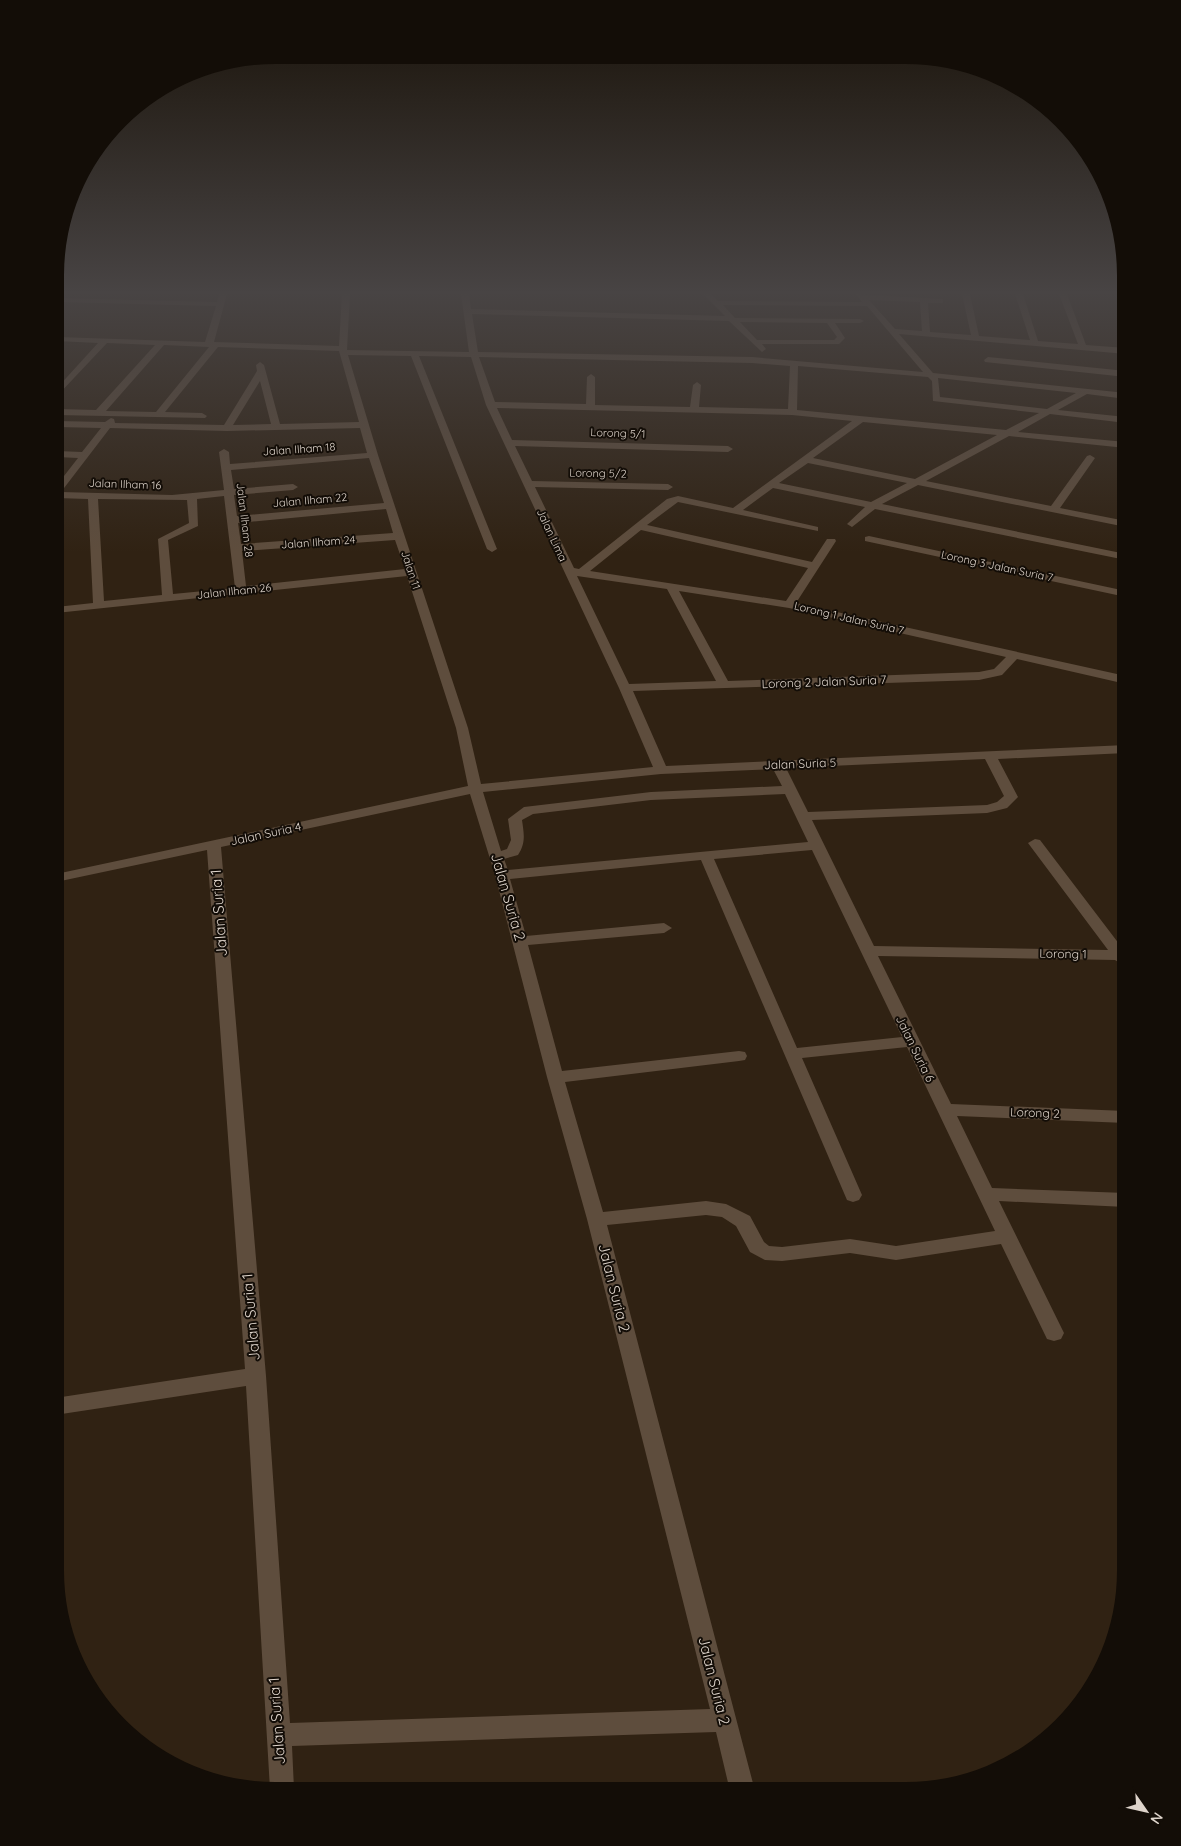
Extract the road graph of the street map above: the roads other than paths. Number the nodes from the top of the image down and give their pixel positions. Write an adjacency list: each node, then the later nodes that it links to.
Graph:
1 (128, 380): 21 (street)
2 (185, 380): 23 (street)
3 (253, 380): 31 (street)
4 (263, 380): 30 (street)
5 (352, 380): 29 (street, Jalan 11)
6 (424, 380): 66 (street)
7 (483, 380): 15 (street, Jalan Lima)
8 (591, 380): 16 (street)
9 (793, 380): 20 (street)
10 (935, 380): 18 (street)
11 (1049, 380): 13 (street)
12 (697, 385): 17 (street)
13 (1085, 392): 14 (street); 18 (street)
14 (1117, 395)
15 (491, 404): 16 (street); 33 (street, Jalan Lima)
16 (590, 407): 17 (street)
17 (694, 409): 20 (street)
18 (1052, 411): 26 (street); 32 (street)
19 (64, 412): 21 (street)
20 (792, 412): 25 (street)
21 (99, 413): 22 (street)
22 (117, 413): 23 (street); 28 (street)
23 (158, 415): 24 (street)
24 (202, 416)
25 (862, 418): 32 (street); 41 (street)
26 (1117, 419)
27 (64, 424): 28 (street)
28 (108, 425): 31 (street); 38 (street)
29 (366, 425): 30 (street); 39 (street, Jalan 11)
30 (276, 427): 31 (street)
31 (227, 428)
32 (1010, 432): 34 (street); 44 (street)
33 (509, 443): 35 (street, Lorong 5/1); 45 (street, Jalan Lima)
34 (1117, 444)
35 (728, 449)
36 (224, 452): 42 (street, Jalan Ilham 28)
37 (64, 454): 38 (street)
38 (85, 455): 43 (street)
39 (374, 455): 42 (street, Jalan Ilham 18); 53 (street, Jalan 11)
40 (1090, 458): 55 (street)
41 (808, 460): 44 (street); 46 (street)
42 (226, 467): 49 (street, Jalan Ilham 28)
43 (64, 477)
44 (917, 482): 54 (street); 55 (street)
45 (528, 484): 48 (street, Lorong 5/2); 69 (street, Jalan Lima)
46 (772, 485): 54 (street); 56 (street)
47 (293, 487): 49 (street, Jalan Ilham 16)
48 (668, 487)
49 (229, 492): 52 (street, Jalan Ilham 16); 57 (street, Jalan Ilham 28)
50 (64, 495): 51 (street, Jalan Ilham 16)
51 (93, 496): 52 (street, Jalan Ilham 16); 76 (street)
52 (192, 496): 75 (street)
53 (390, 506): 57 (street, Jalan Ilham 22); 62 (street, Jalan 11)
54 (873, 506): 59 (street); 67 (street)
55 (1054, 510): 58 (street)
56 (735, 511): 60 (street); 61 (street)
57 (232, 520): 65 (street, Jalan Ilham 28)
58 (1117, 522)
59 (852, 524)
60 (640, 527): 68 (street); 71 (street)
61 (814, 529)
62 (400, 536): 65 (street, Jalan Ilham 24); 70 (street, Jalan 11)
63 (869, 539): 74 (street, Lorong 3 Jalan Suria 7)
64 (830, 541): 68 (street)
65 (236, 548): 73 (street, Jalan Ilham 28)
66 (492, 549)
67 (1117, 555)
68 (814, 566): 77 (street)
69 (569, 571): 71 (street, Lorong 1 Jalan Suria 7); 82 (street, Jalan Lima)
70 (412, 572): 73 (street, Jalan Ilham 26); 87 (street, Jalan 11)
71 (581, 573): 72 (street, Lorong 1 Jalan Suria 7)
72 (671, 587): 77 (street, Lorong 1 Jalan Suria 7); 81 (street)
73 (241, 590): 75 (street, Jalan Ilham 26)
74 (1117, 592)
75 (168, 598): 76 (street, Jalan Ilham 26)
76 (99, 605): 78 (street, Jalan Ilham 26)
77 (789, 605): 79 (street, Lorong 1 Jalan Suria 7)
78 (64, 609)
79 (1014, 655): 80 (street, Lorong 1 Jalan Suria 7); 81 (street, Lorong 2 Jalan Suria 7)
80 (1117, 678)
81 (724, 685): 82 (street, Lorong 2 Jalan Suria 7)
82 (625, 688): 86 (street, Jalan Lima)
83 (1117, 749): 84 (street, Jalan Suria 5)
84 (990, 756): 85 (street, Jalan Suria 5); 89 (street)
85 (778, 765): 86 (street, Jalan Suria 5); 88 (street, Jalan Suria 6)
86 (661, 770): 87 (street, Jalan Suria 5)
87 (475, 789): 91 (street, Jalan Suria 4); 93 (street, Jalan Suria 2)
88 (789, 790): 89 (street, Jalan Suria 6); 93 (street)
89 (802, 816): 92 (street, Jalan Suria 6)
90 (1035, 843): 100 (street, Lorong 1)
91 (214, 845): 96 (street, Jalan Suria 4); 114 (street, Jalan Suria 1)
92 (816, 845): 94 (street); 99 (street, Jalan Suria 6)
93 (497, 856): 95 (street, Jalan Suria 2)
94 (706, 856): 95 (street); 103 (street)
95 (502, 875): 98 (street, Jalan Suria 2)
96 (64, 876)
97 (664, 928): 98 (street)
98 (520, 941): 105 (street, Jalan Suria 2)
99 (868, 951): 101 (street, Lorong 1); 102 (street, Jalan Suria 6)
100 (1117, 952)
101 (1117, 959)
102 (912, 1041): 103 (street); 106 (street, Jalan Suria 6)
103 (792, 1054): 108 (street)
104 (739, 1056): 105 (street)
105 (555, 1077): 111 (street, Jalan Suria 2)
106 (945, 1110): 107 (street, Lorong 2); 109 (street, Jalan Suria 6)
107 (1117, 1117)
108 (853, 1194)
109 (986, 1194): 110 (street); 112 (street, Jalan Suria 6)
110 (1117, 1200)
111 (596, 1219): 112 (street); 116 (street, Jalan Suria 2)
112 (1007, 1236): 113 (street, Jalan Suria 6)
113 (1054, 1333)
114 (256, 1376): 115 (street); 117 (street, Jalan Suria 1)
115 (64, 1406)
116 (724, 1720): 117 (street); 119 (street, Jalan Suria 2)
117 (278, 1735): 118 (street, Jalan Suria 1)
118 (281, 1782)
119 (741, 1782)

